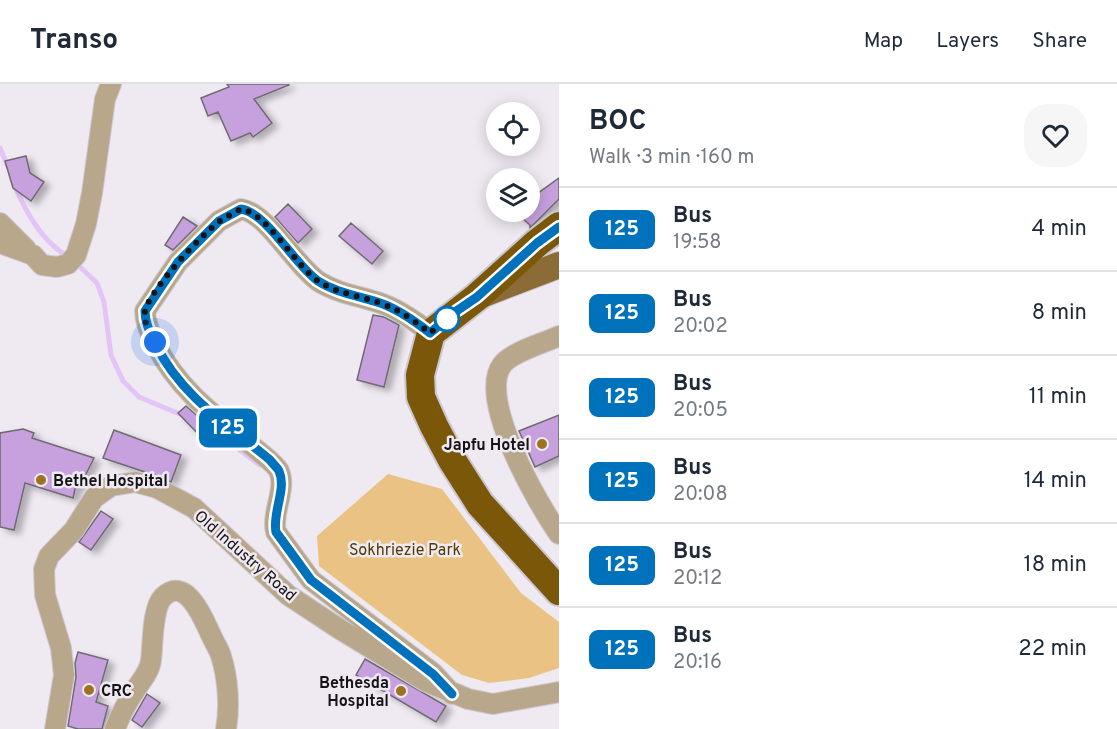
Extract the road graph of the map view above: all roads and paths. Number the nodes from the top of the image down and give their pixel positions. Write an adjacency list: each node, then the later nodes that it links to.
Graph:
1 (111, 84): 5 (street)
2 (0, 223): 5 (street)
3 (559, 226): 7 (highway)
4 (0, 243): 5 (street)
5 (33, 255)
6 (559, 265): 7 (main road)
7 (477, 297): 8 (highway)
8 (430, 333): 11 (highway); 13 (street)
9 (559, 336): 10 (street)
10 (559, 534)
11 (559, 591)
12 (559, 692): 13 (street, Old Industry Road)
13 (452, 694): 14 (street, Old Industry Road)
14 (55, 729)
15 (115, 729): 16 (street)
16 (226, 729)

